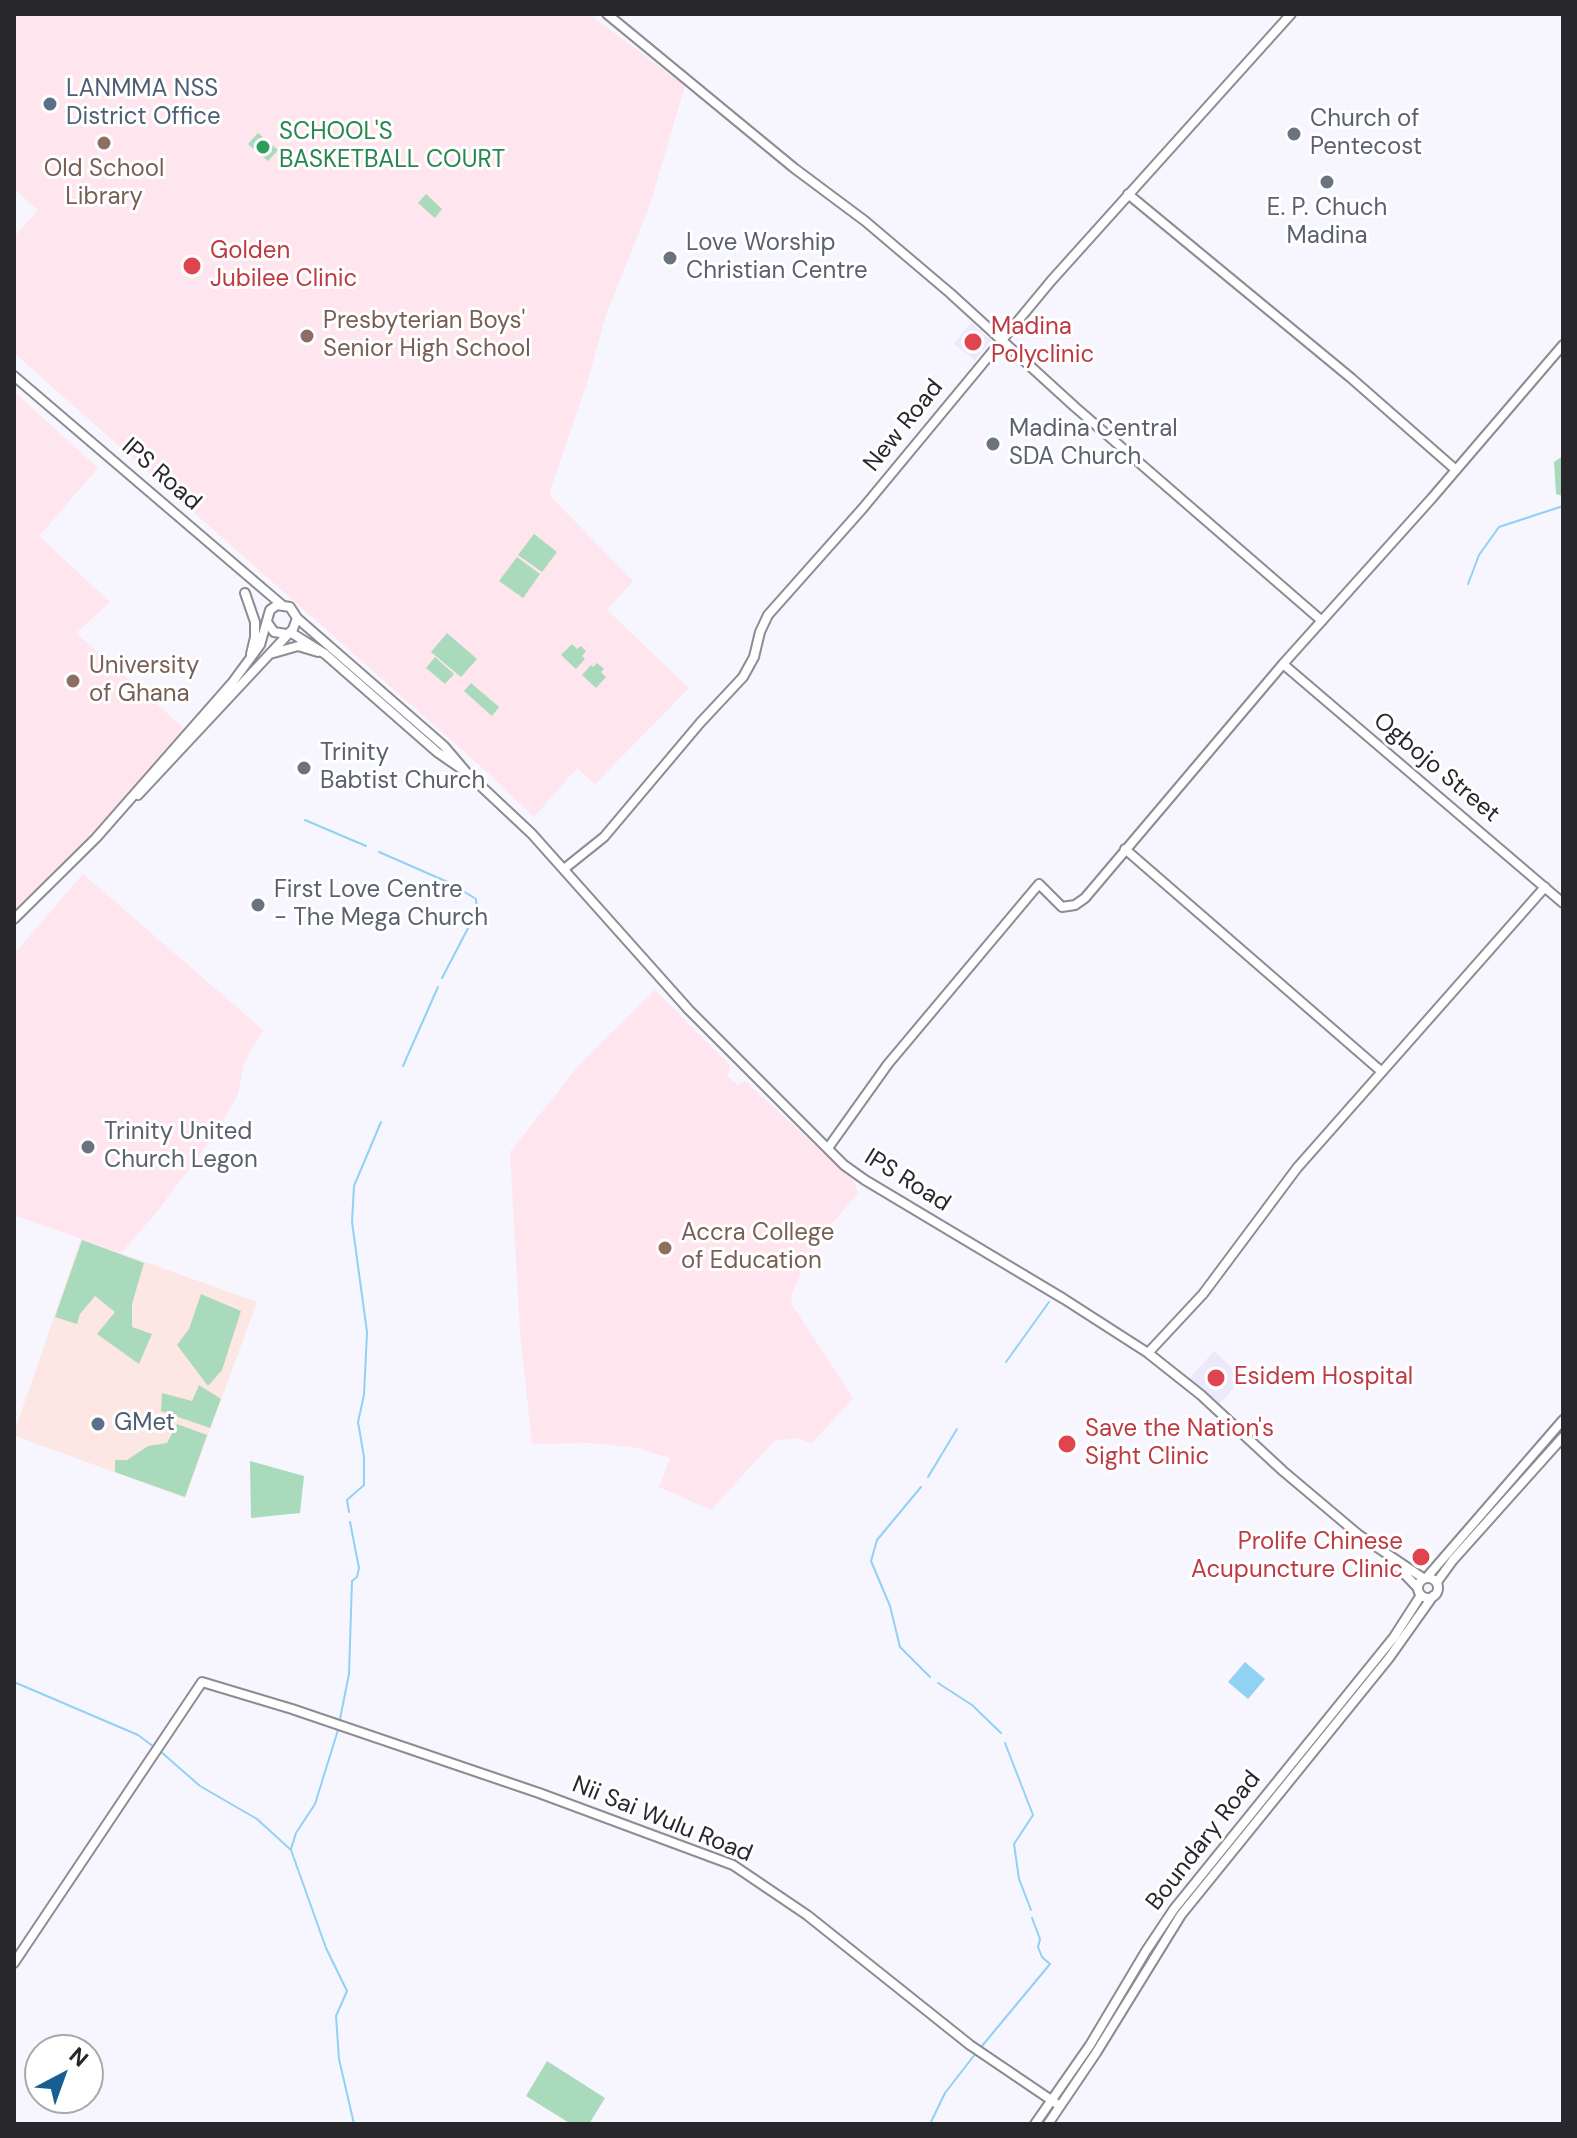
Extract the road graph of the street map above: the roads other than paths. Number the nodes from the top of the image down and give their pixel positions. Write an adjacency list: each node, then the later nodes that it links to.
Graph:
1 (607, 14): 4 (street)
2 (1291, 14): 3 (street, New Road)
3 (1128, 194): 4 (street, New Road); 7 (street)
4 (1001, 339): 11 (street); 21 (street, New Road)
5 (1563, 345): 7 (street)
6 (14, 376): 9 (street, IPS Road)
7 (1456, 470): 11 (street)
8 (245, 593): 16 (street)
9 (282, 605): 10 (street); 12 (street)
10 (297, 618): 13 (street); 18 (street, IPS Road)
11 (1322, 621): 17 (street)
12 (267, 622): 13 (street); 16 (street)
13 (288, 633): 14 (street, IPS Road); 15 (street)
14 (325, 654): 15 (street); 18 (street, IPS Road)
15 (266, 656): 19 (street)
16 (250, 659): 19 (street)
17 (1283, 664): 20 (street); 22 (street, Ogbojo Street)
18 (467, 773): 21 (street, IPS Road)
19 (111, 820): 24 (street)
20 (1125, 849): 25 (street); 26 (street)
21 (564, 869): 26 (street, IPS Road)
22 (1545, 887): 23 (street, Ogbojo Street); 25 (street)
23 (1563, 903)
24 (14, 919)
25 (1382, 1072): 27 (street)
26 (828, 1148): 27 (street, IPS Road)
27 (1148, 1353): 31 (street, IPS Road)
28 (1563, 1420): 31 (street, Boundary Road)
29 (1563, 1437): 30 (street)
30 (1437, 1582): 31 (street, IPS Road); 32 (street, Boundary Road)
31 (1422, 1584): 32 (street); 34 (street, Boundary Road)
32 (1433, 1596): 34 (street, Boundary Road)
33 (14, 1963): 34 (street, Nii Sai Wulu Road)
34 (1056, 2104): 35 (street, Boundary Road); 36 (street, Boundary Road)
35 (1035, 2124)
36 (1048, 2124)

